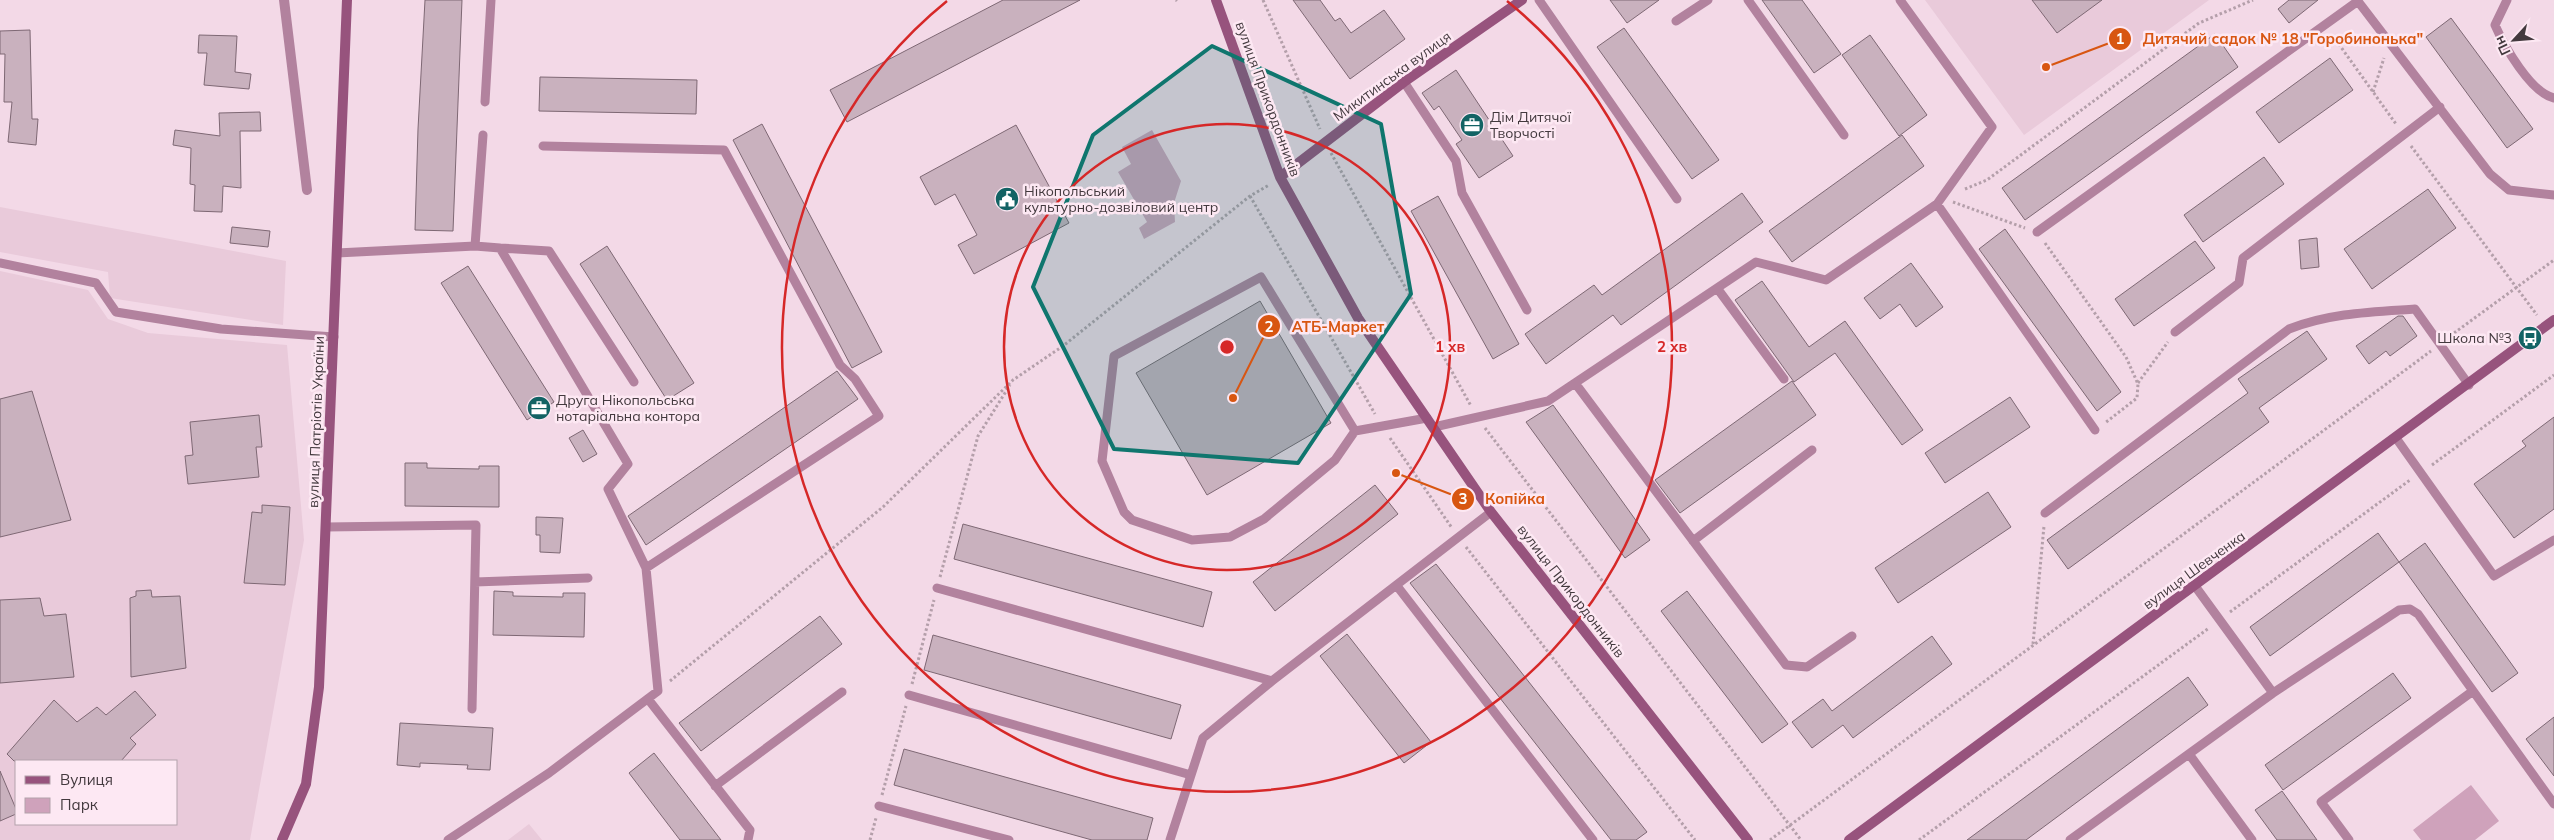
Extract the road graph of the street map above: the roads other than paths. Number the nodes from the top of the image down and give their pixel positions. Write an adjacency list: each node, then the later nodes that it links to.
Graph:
1 (284, 0): 21 (street)
2 (347, 0): 28 (main road, вулиця Патріотів України)
3 (491, 0): 15 (lane)
4 (1216, 0): 20 (main road, вулиця Прикордонників)
5 (1522, 0): 13 (main road, Микитинська вулиця)
6 (1538, 0): 23 (lane)
7 (1708, 0): 12 (lane)
8 (1748, 0): 18 (lane)
9 (1900, 0): 24 (lane)
10 (2358, 0): 16 (lane); 25 (lane)
11 (2508, 0): 14 (lane)
12 (1676, 21)
13 (1404, 82): 20 (main road, Микитинська вулиця); 31 (lane)
14 (2554, 98)
15 (485, 102)
16 (2440, 107): 22 (lane); 33 (lane)
17 (483, 135): 26 (lane)
18 (1844, 135)
19 (543, 146): 50 (lane)
20 (1280, 177): 39 (main road, вулиця Прикордонників)
21 (307, 190)
22 (2554, 196)
23 (1677, 199)
24 (1939, 201): 30 (lane); 41 (lane)
25 (2037, 232)
26 (475, 246): 27 (lane); 28 (lane)
27 (500, 248): 36 (lane); 50 (lane)
28 (337, 253): 34 (main road, вулиця Патріотів України)
29 (0, 263): 34 (lane)
30 (1717, 288): 35 (lane); 37 (lane)
31 (1527, 310)
32 (2554, 320): 38 (main road, вулиця Шевченка)
33 (2175, 332)
34 (334, 337): 47 (main road, вулиця Патріотів України)
35 (1784, 379)
36 (634, 382)
37 (1575, 383): 40 (lane); 49 (lane)
38 (2469, 385): 43 (main road, вулиця Шевченка); 46 (lane)
39 (1427, 418): 40 (main road, вулиця Прикордонників); 42 (lane)
40 (1434, 427): 45 (main road, вулиця Прикордонників)
41 (2095, 430)
42 (1355, 431): 42 (lane)
43 (2396, 438): 48 (lane); 54 (main road, вулиця Шевченка)
44 (1812, 450): 49 (lane)
45 (1492, 512): 53 (lane); 75 (main road, вулиця Прикордонників)
46 (2045, 513)
47 (326, 526): 52 (lane); 69 (main road, вулиця Патріотів України)
48 (2554, 540)
49 (1693, 541): 56 (lane)
50 (646, 568): 62 (lane)
51 (588, 578): 52 (lane)
52 (474, 582): 63 (lane)
53 (1397, 586): 57 (lane); 74 (lane)
54 (2195, 586): 60 (lane); 76 (main road, вулиця Шевченка)
55 (937, 588): 57 (lane)
56 (1852, 636)
57 (1272, 681): 65 (lane)
58 (2473, 691): 60 (lane); 67 (lane); 79 (lane)
59 (842, 692): 66 (lane)
60 (2273, 693): 64 (lane)
61 (909, 695): 65 (lane)
62 (648, 699): 66 (lane); 70 (lane)
63 (472, 710)
64 (2189, 754): 77 (lane); 78 (lane)
65 (1191, 775): 73 (lane)
66 (715, 786): 71 (lane)
67 (2554, 804)
68 (879, 806): 72 (lane)
69 (282, 840)
70 (448, 840)
71 (748, 840)
72 (1008, 840)
73 (1170, 840)
74 (1593, 840)
75 (1748, 840)
76 (1849, 840)
77 (2070, 840)
78 (2252, 840)
79 (2349, 840)

